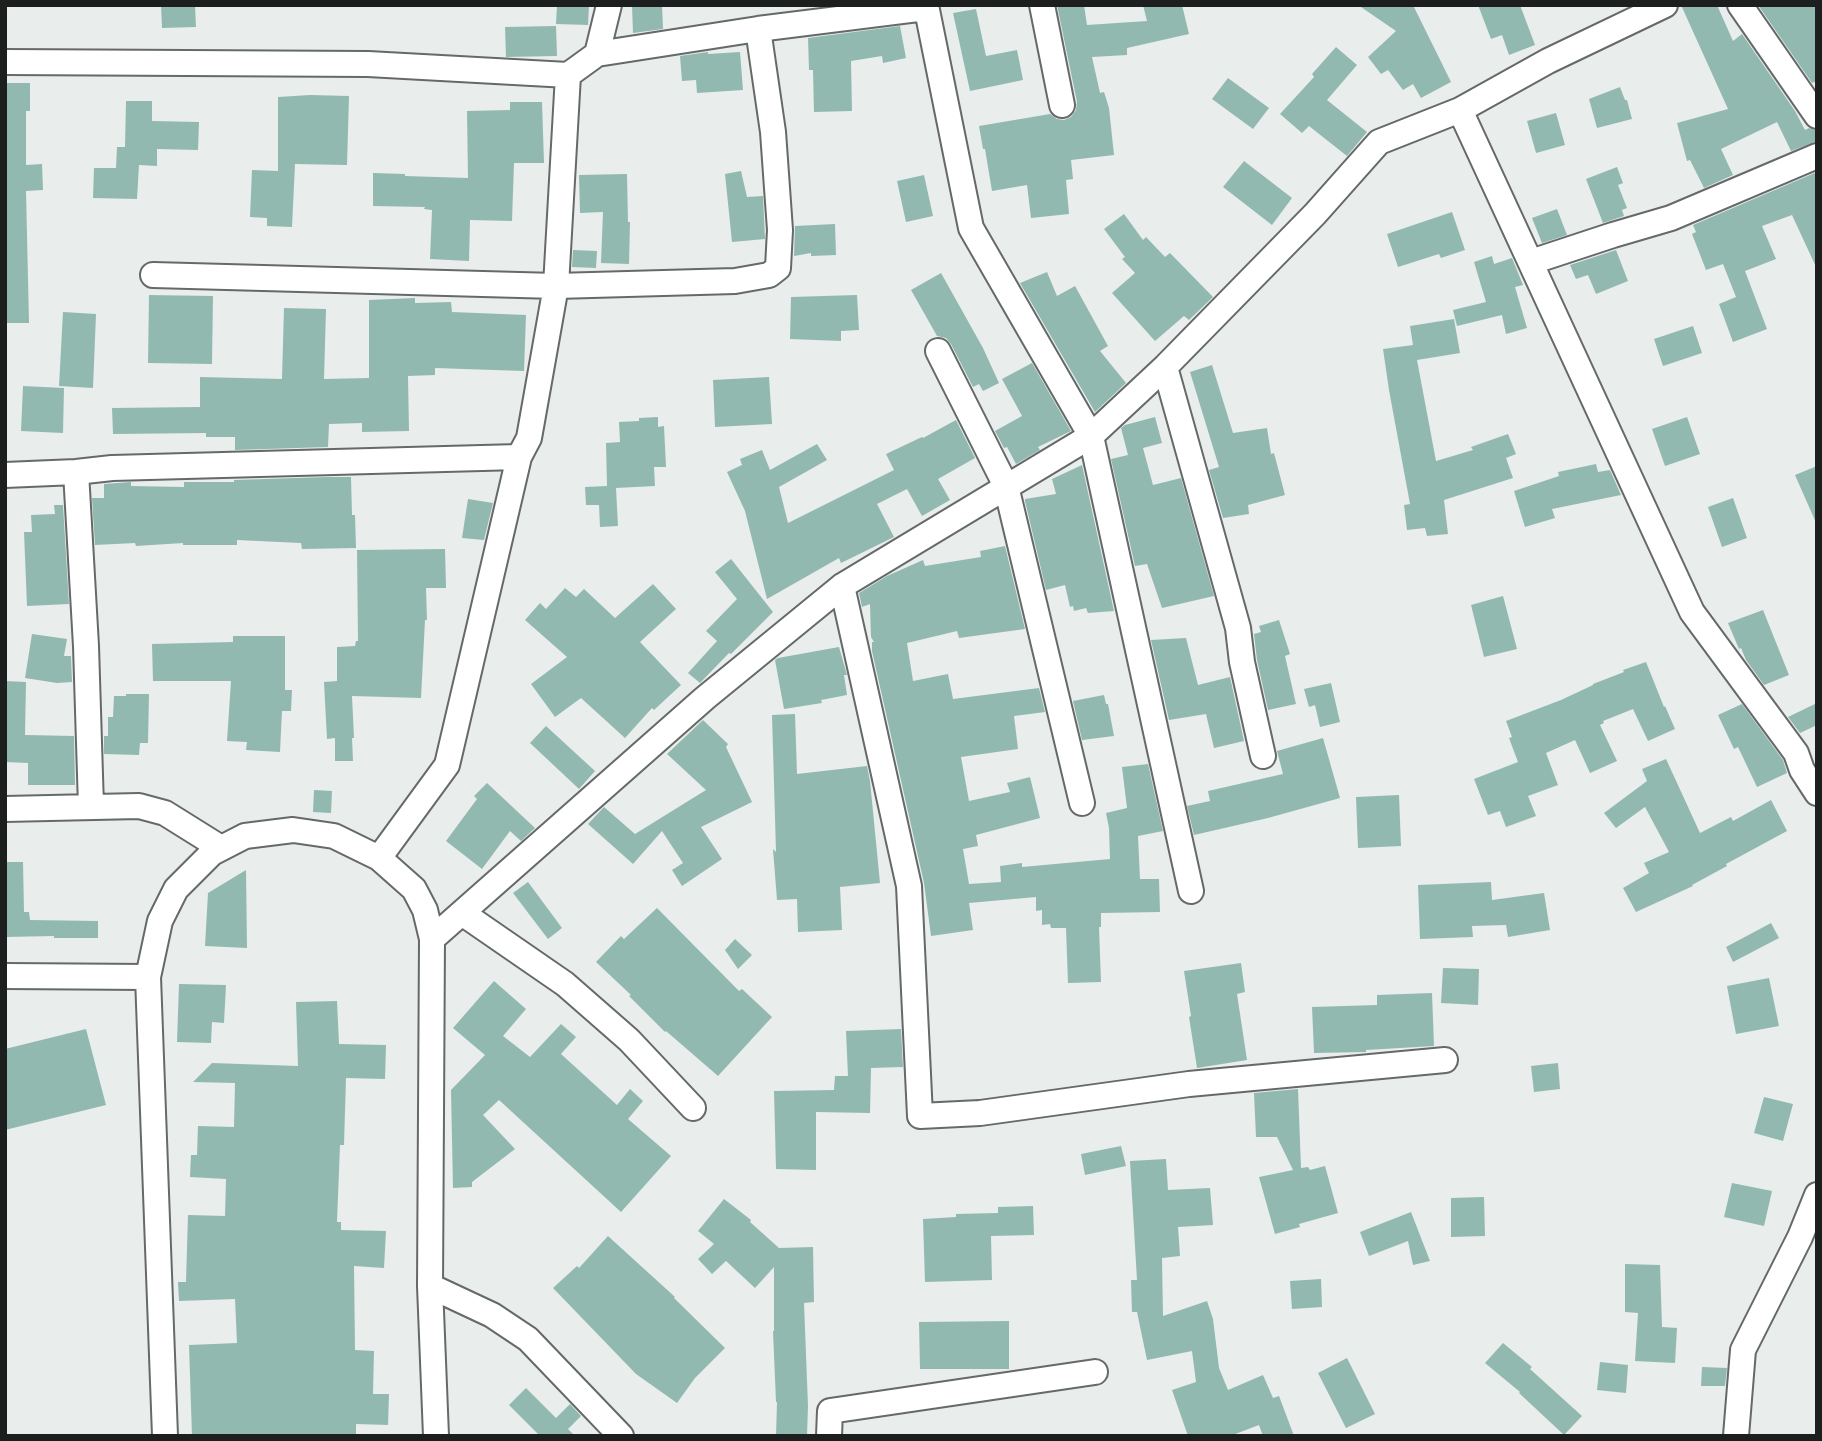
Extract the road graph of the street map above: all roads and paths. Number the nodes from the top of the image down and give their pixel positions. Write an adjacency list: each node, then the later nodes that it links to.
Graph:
1 (609, 5): 8 (street)
2 (1042, 5): 11 (street)
3 (1665, 5): 12 (street)
4 (1740, 5): 13 (street)
5 (926, 6): 6 (street); 20 (street)
6 (849, 12): 7 (street)
7 (758, 29): 8 (street); 17 (street)
8 (597, 54): 10 (street)
9 (5, 62): 10 (street)
10 (569, 75): 17 (street)
11 (1062, 105)
12 (1460, 110): 15 (street); 19 (street)
13 (1817, 116)
14 (1817, 156): 15 (street)
15 (1531, 262): 27 (street)
16 (153, 275): 17 (street)
17 (556, 286): 21 (street)
18 (938, 351): 24 (street)
19 (1165, 367): 20 (street); 26 (street)
20 (1091, 436): 24 (street); 33 (street)
21 (519, 457): 22 (street); 32 (street)
22 (76, 472): 23 (street); 29 (street)
23 (5, 475)
24 (1006, 486): 25 (street); 28 (street)
25 (842, 586): 34 (street); 38 (street)
26 (1263, 756)
27 (1817, 793)
28 (1082, 803)
29 (91, 807): 30 (street); 31 (street)
30 (5, 809)
31 (221, 848): 32 (street); 37 (street)
32 (379, 858): 35 (street)
33 (1191, 891)
34 (462, 913): 35 (street); 39 (street)
35 (432, 939): 41 (street)
36 (5, 976): 37 (street)
37 (148, 977): 43 (street)
38 (1444, 1059)
39 (694, 1108)
40 (1817, 1195): 47 (street)
41 (430, 1286): 44 (street); 45 (street)
42 (1095, 1371): 46 (street)
43 (165, 1436)
44 (436, 1436)
45 (621, 1436)
46 (829, 1436)
47 (1736, 1436)

